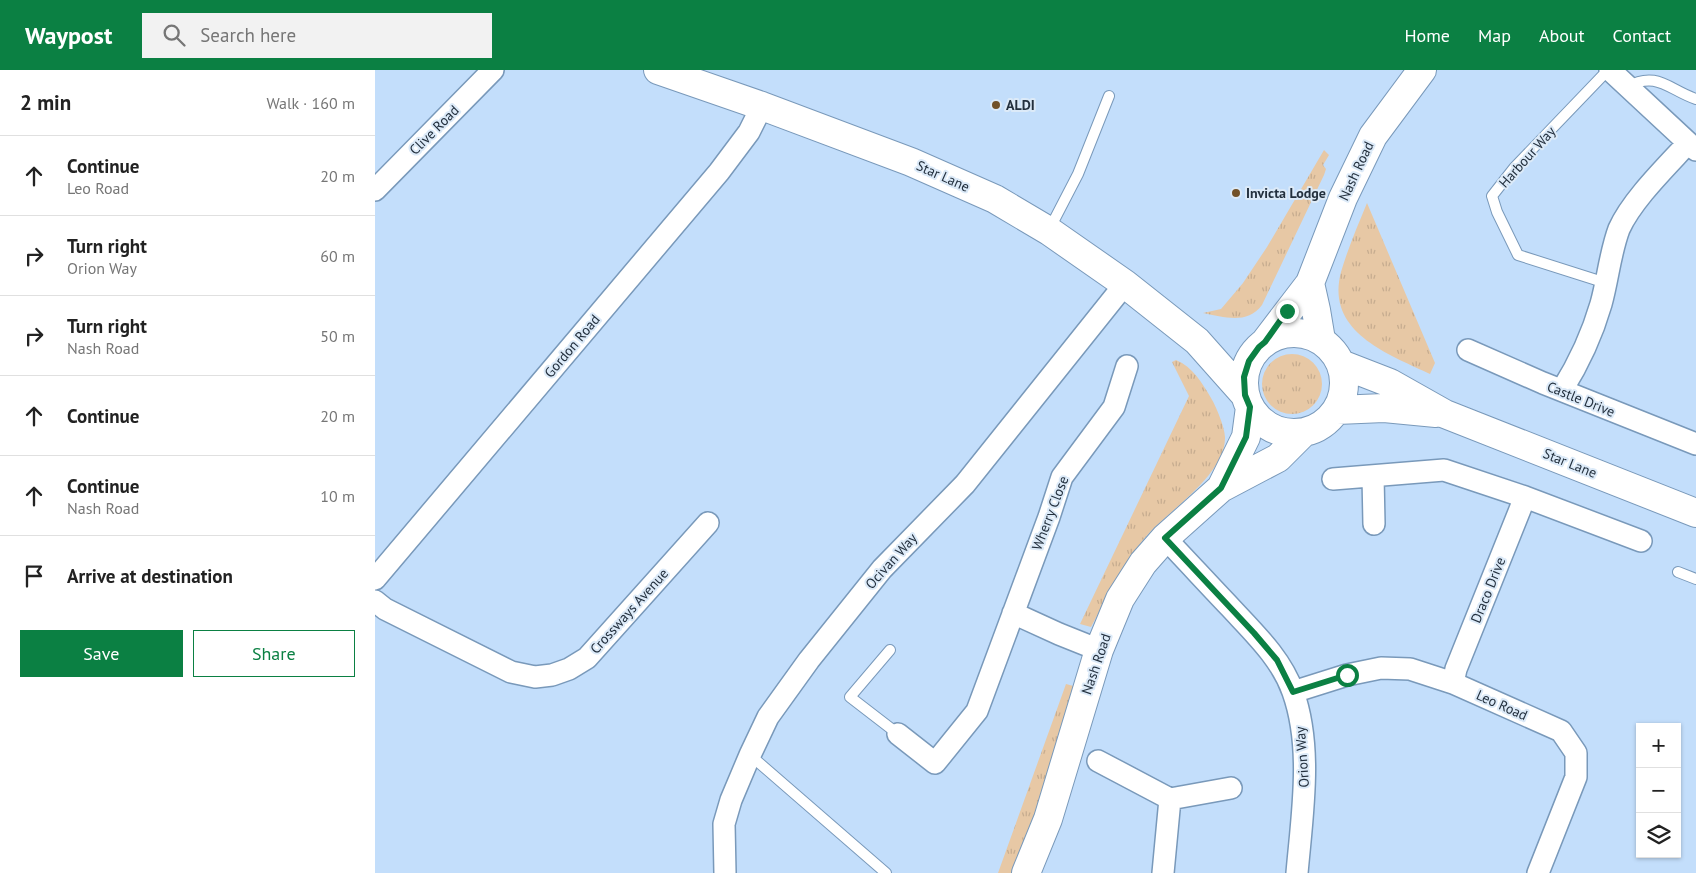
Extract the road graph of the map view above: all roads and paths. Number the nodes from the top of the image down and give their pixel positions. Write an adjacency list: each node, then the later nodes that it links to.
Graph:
1 (493, 70): 10 (street, Clive Road)
2 (657, 70): 8 (street, Star Lane)
3 (1422, 70): 14 (street, Nash Road)
4 (1609, 70): 5 (street); 12 (lane, Harbour Way)
5 (1627, 87): 7 (lane); 9 (street)
6 (1109, 96): 11 (lane)
7 (1696, 99)
8 (762, 106): 11 (street, Star Lane); 37 (street, Gordon Road)
9 (1692, 147): 12 (street)
10 (375, 190)
11 (1049, 231): 13 (street, Star Lane)
12 (1606, 283): 21 (street)
13 (1125, 284): 16 (street, Star Lane); 46 (street, Ocivan Way)
14 (1310, 284): 15 (street); 17 (street, Nash Road)
15 (1321, 340): 17 (street); 19 (street)
16 (1197, 342): 17 (street, Star Lane); 22 (street, Star Lane)
17 (1262, 344): 22 (street)
18 (1468, 350): 21 (street, Castle Drive)
19 (1341, 364): 23 (street); 24 (street, Star Lane)
20 (1127, 366): 40 (street, Wherry Close)
21 (1562, 390): 26 (street, Castle Drive)
22 (1248, 401): 25 (street); 29 (street, Nash Road)
23 (1337, 410): 24 (street, Star Lane); 25 (street)
24 (1445, 414): 31 (street, Star Lane)
25 (1303, 433): 29 (street, Nash Road)
26 (1696, 444)
27 (1373, 476): 28 (street); 30 (street); 33 (street)
28 (1333, 479)
29 (1221, 488): 34 (street, Nash Road)
30 (1525, 497): 35 (street); 43 (street, Draco Drive)
31 (1696, 513)
32 (708, 523): 39 (street, Crossways Avenue)
33 (1374, 524)
34 (1165, 538): 42 (street, Nash Road); 44 (street, Orion Way)
35 (1641, 540)
36 (1678, 572): 38 (lane)
37 (375, 579)
38 (1696, 579)
39 (375, 601)
40 (1013, 614): 42 (street); 45 (street, Wherry Close)
41 (890, 650): 45 (lane)
42 (1099, 650): 52 (street, Nash Road)
43 (1453, 683): 44 (street, Leo Road); 55 (street, Leo Road)
44 (1293, 692): 54 (street, Orion Way)
45 (898, 734)
46 (750, 755): 50 (street, Ocivan Way); 51 (lane)
47 (1098, 761): 49 (street)
48 (1231, 788): 49 (street)
49 (1170, 799): 53 (street)
50 (725, 873)
51 (886, 873)
52 (1026, 873)
53 (1163, 873)
54 (1297, 873)
55 (1538, 873)

